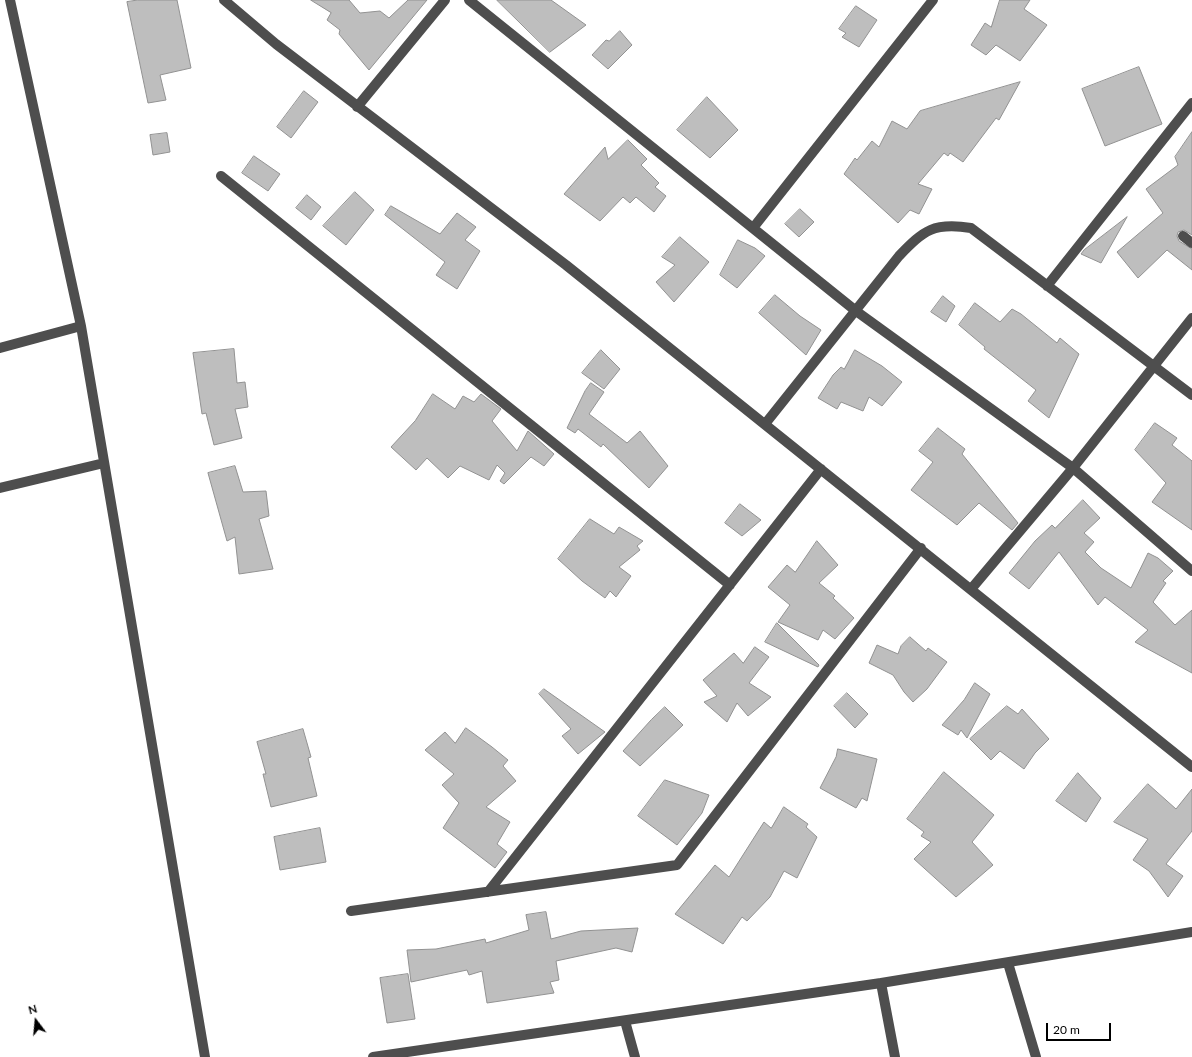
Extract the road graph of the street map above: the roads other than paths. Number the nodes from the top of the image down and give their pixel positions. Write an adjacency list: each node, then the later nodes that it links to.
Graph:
1 (10, 0): 15 (street)
2 (224, 0): 7 (street)
3 (445, 0): 7 (street)
4 (469, 0): 9 (street)
5 (933, 0): 9 (street)
6 (1192, 103): 12 (street)
7 (358, 107): 19 (street)
8 (221, 176): 26 (street)
9 (753, 228): 13 (street)
10 (1183, 236): 11 (street)
11 (1192, 242)
12 (1047, 286): 13 (street); 17 (street)
13 (856, 311): 19 (street); 21 (street)
14 (1192, 318): 17 (street)
15 (81, 326): 16 (street); 20 (street)
16 (0, 348)
17 (1152, 366): 18 (street); 21 (street)
18 (1192, 395)
19 (764, 424): 22 (street)
20 (104, 463): 23 (street); 35 (street)
21 (1073, 468): 25 (street); 27 (street)
22 (821, 469): 24 (street); 26 (street)
23 (0, 488)
24 (921, 548): 27 (street); 29 (street)
25 (1192, 571)
26 (730, 585): 29 (street)
27 (972, 588): 28 (street)
28 (1192, 767)
29 (488, 892): 30 (street)
30 (351, 911)
31 (1192, 932): 32 (street)
32 (1008, 963): 33 (street); 39 (street)
33 (881, 983): 34 (street); 38 (street)
34 (625, 1021): 36 (street); 37 (street)
35 (205, 1057)
36 (373, 1057)
37 (635, 1057)
38 (895, 1057)
39 (1036, 1057)

